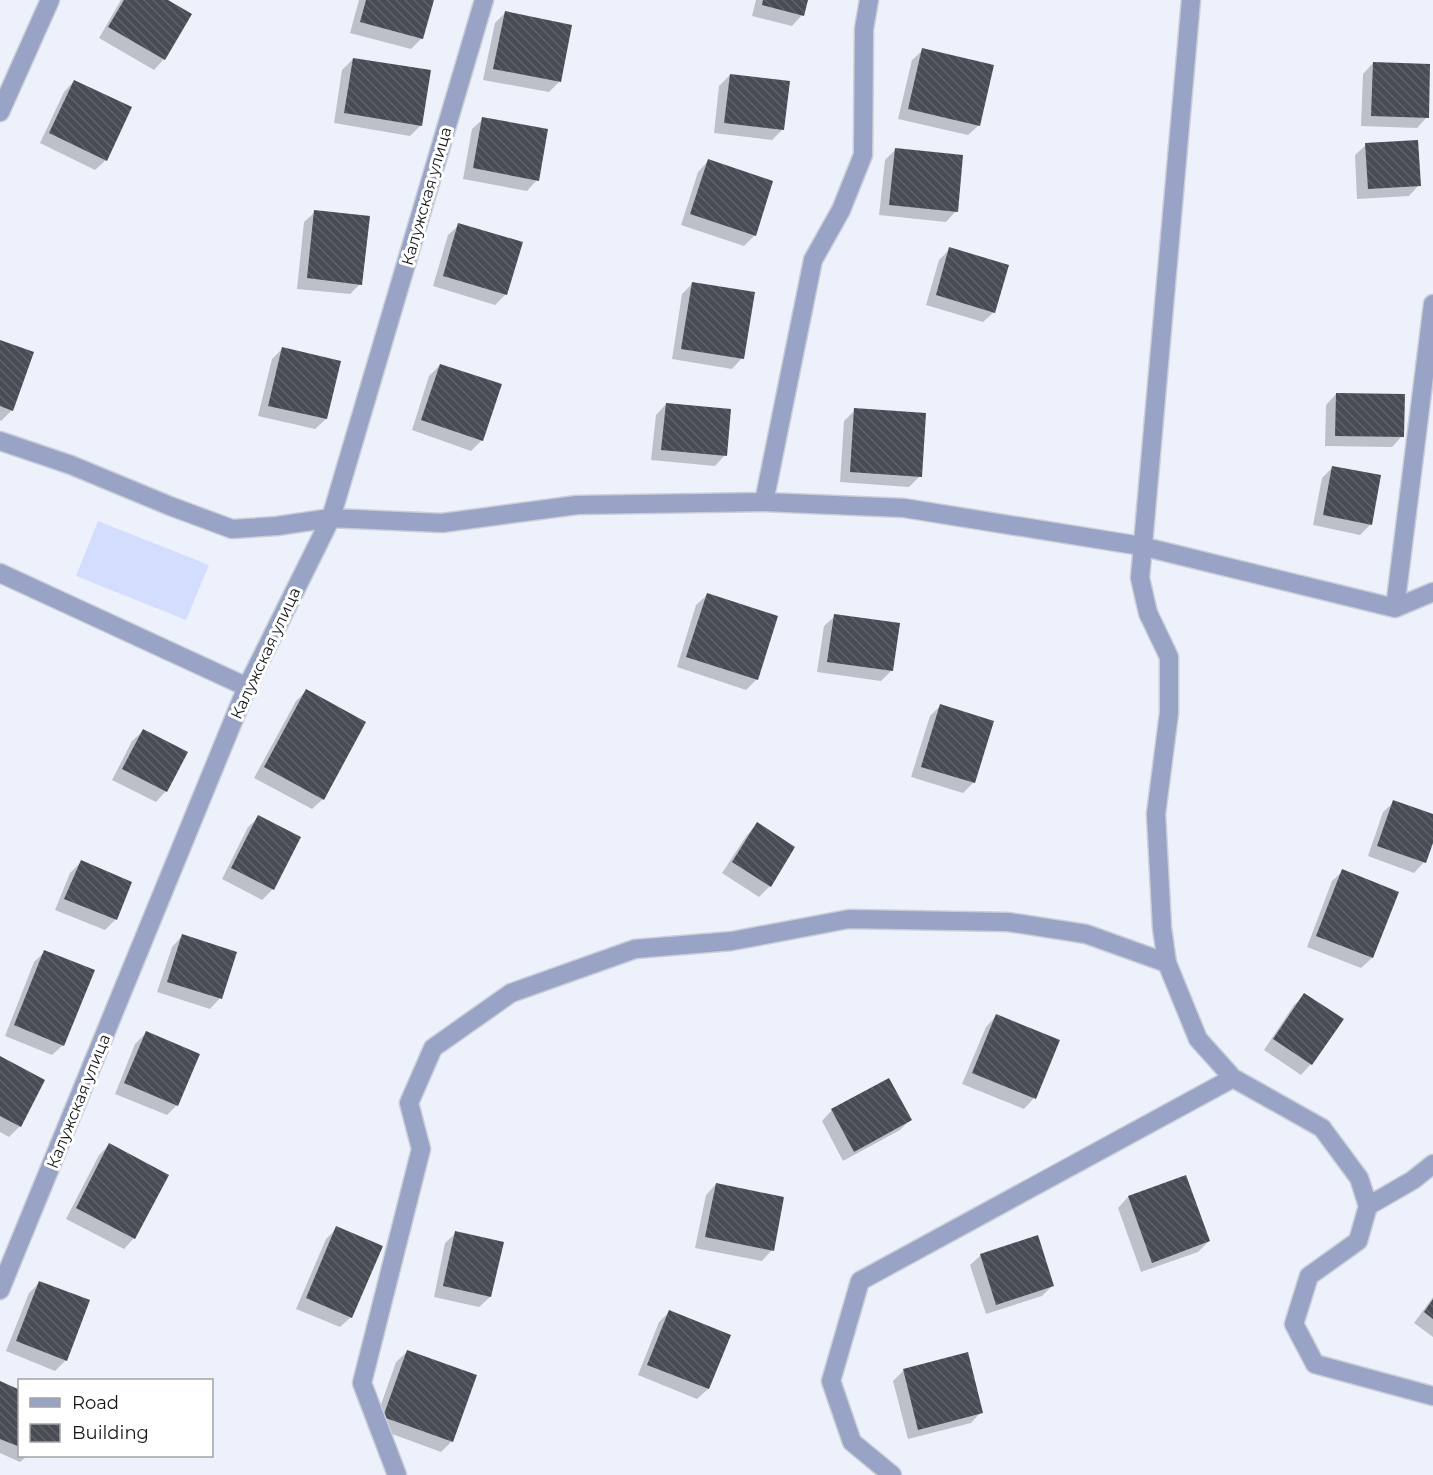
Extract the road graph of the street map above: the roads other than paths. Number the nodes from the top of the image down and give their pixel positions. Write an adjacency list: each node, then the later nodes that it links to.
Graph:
1 (50, 0): 5 (street)
2 (484, 0): 9 (street, Калужская улица)
3 (869, 0): 8 (street)
4 (1191, 0): 10 (street)
5 (0, 112)
6 (1433, 304): 13 (street)
7 (0, 441): 9 (street)
8 (764, 502): 9 (street); 10 (street)
9 (331, 518): 14 (street, Калужская улица)
10 (1141, 546): 13 (street); 15 (street)
11 (0, 573): 14 (street)
12 (1433, 592): 13 (street)
13 (1395, 608)
14 (247, 687): 19 (street, Калужская улица)
15 (1167, 963): 16 (street); 21 (street)
16 (1233, 1078): 18 (street); 22 (street)
17 (1433, 1164): 18 (street)
18 (1368, 1206): 20 (street)
19 (0, 1290)
20 (1433, 1396)
21 (397, 1475)
22 (892, 1475)

